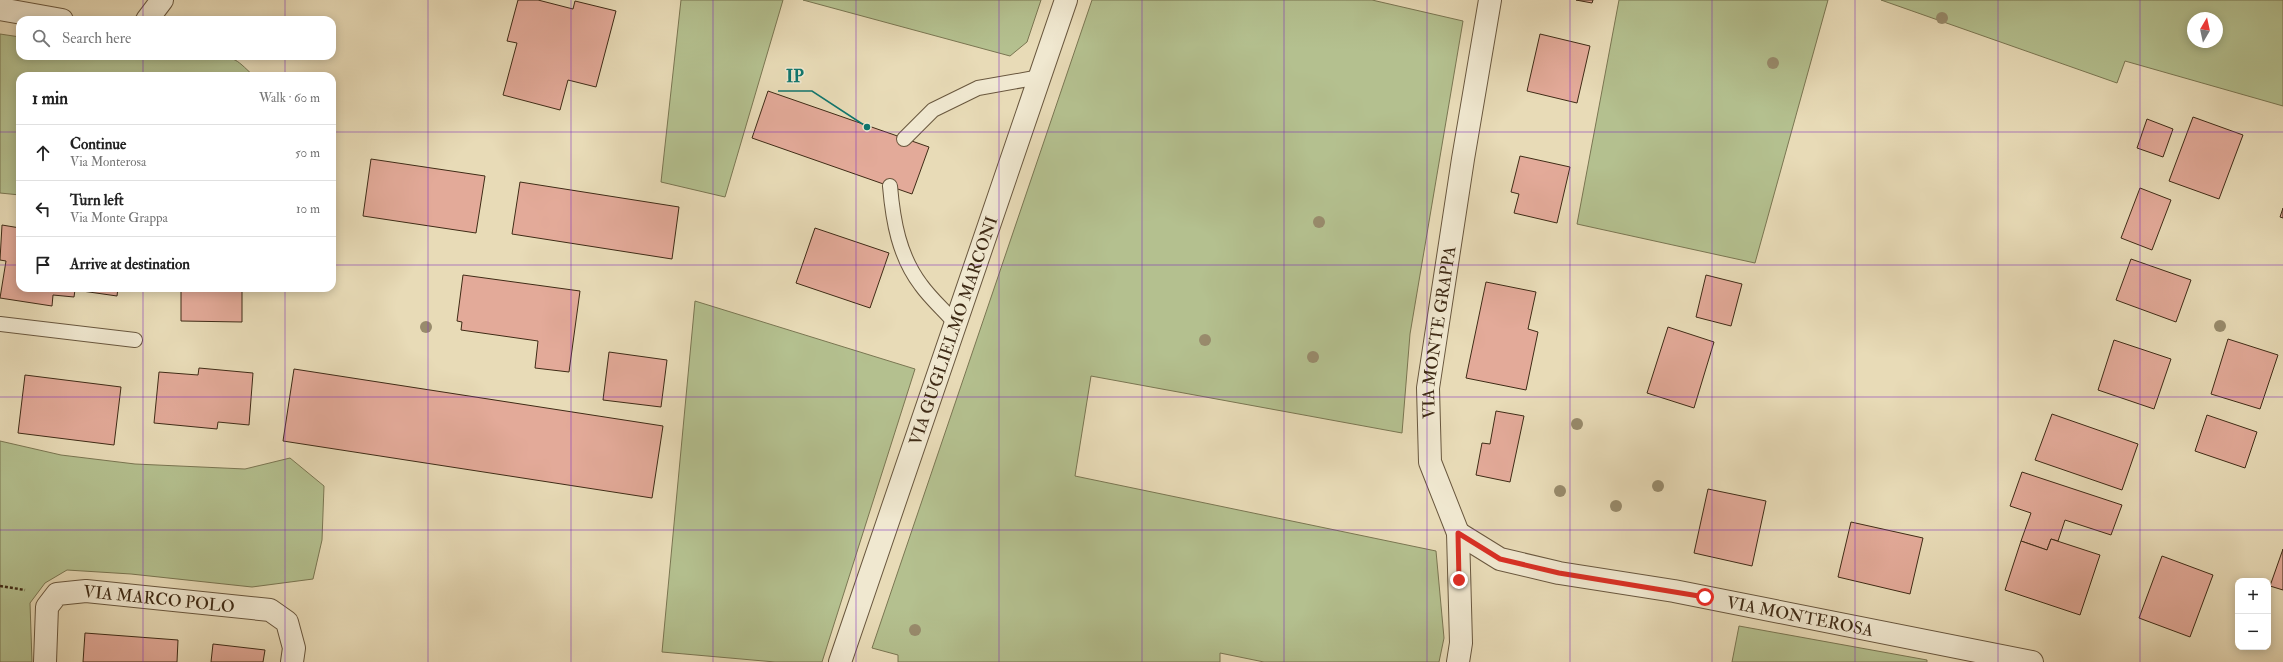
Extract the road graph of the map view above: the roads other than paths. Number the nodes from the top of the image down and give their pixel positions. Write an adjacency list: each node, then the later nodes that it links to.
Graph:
1 (162, 0): 6 (street)
2 (1066, 0): 7 (street, VIA GUGLIELMO MARCONI)
3 (1490, 0): 13 (street, VIA MONTE GRAPPA)
4 (0, 8): 5 (street)
5 (41, 16)
6 (150, 16)
7 (1040, 78): 8 (lane); 11 (street, VIA GUGLIELMO MARCONI)
8 (904, 139)
9 (890, 186): 11 (lane)
10 (0, 324): 12 (lane)
11 (956, 324): 16 (street, VIA GUGLIELMO MARCONI)
12 (135, 340)
13 (1458, 533): 17 (street, VIA MONTE GRAPPA); 18 (street, VIA MONTEROSA)
14 (45, 662): 15 (street, VIA MARCO POLO)
15 (292, 662)
16 (840, 662)
17 (1458, 662)
18 (2032, 662)

